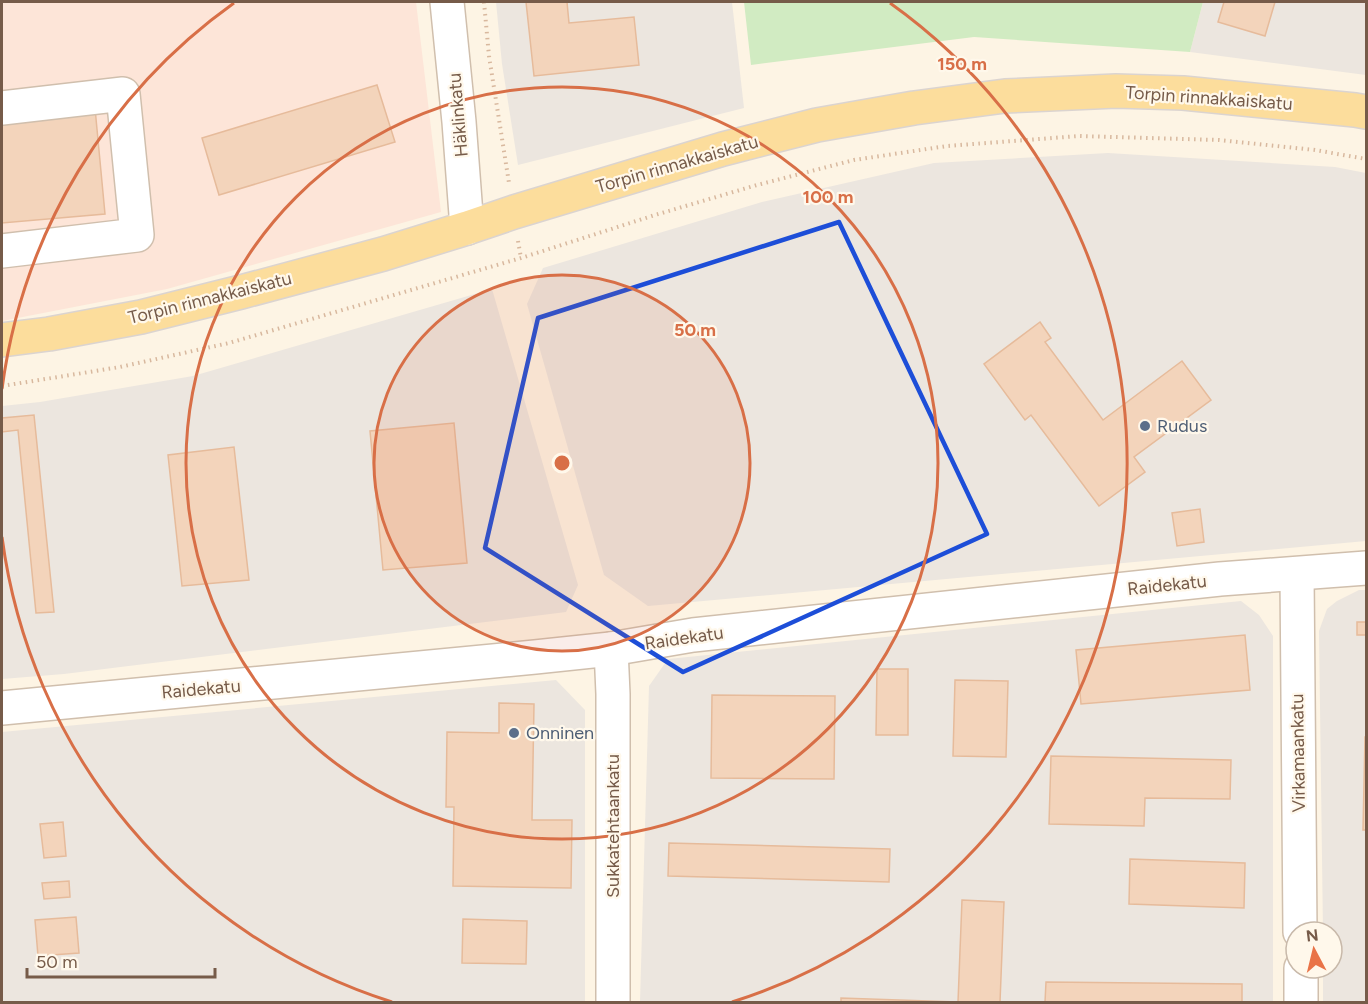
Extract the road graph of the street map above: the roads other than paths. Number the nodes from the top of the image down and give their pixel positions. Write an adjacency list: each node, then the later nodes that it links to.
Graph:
1 (447, 2): 4 (street, Häklinkatu)
2 (2, 108): 5 (street)
3 (1366, 112): 4 (main road, Torpin rinnakkaiskatu)
4 (467, 228): 6 (main road, Torpin rinnakkaiskatu)
5 (2, 251)
6 (2, 340)
7 (1366, 568): 8 (street, Raidekatu)
8 (1297, 574): 9 (street, Raidekatu); 11 (street, Virkamaankatu)
9 (611, 649): 10 (street, Raidekatu); 13 (street, Sukkatehtaankatu)
10 (2, 708)
11 (1300, 920)
12 (1301, 980): 14 (street)
13 (613, 1002)
14 (1301, 1002)

